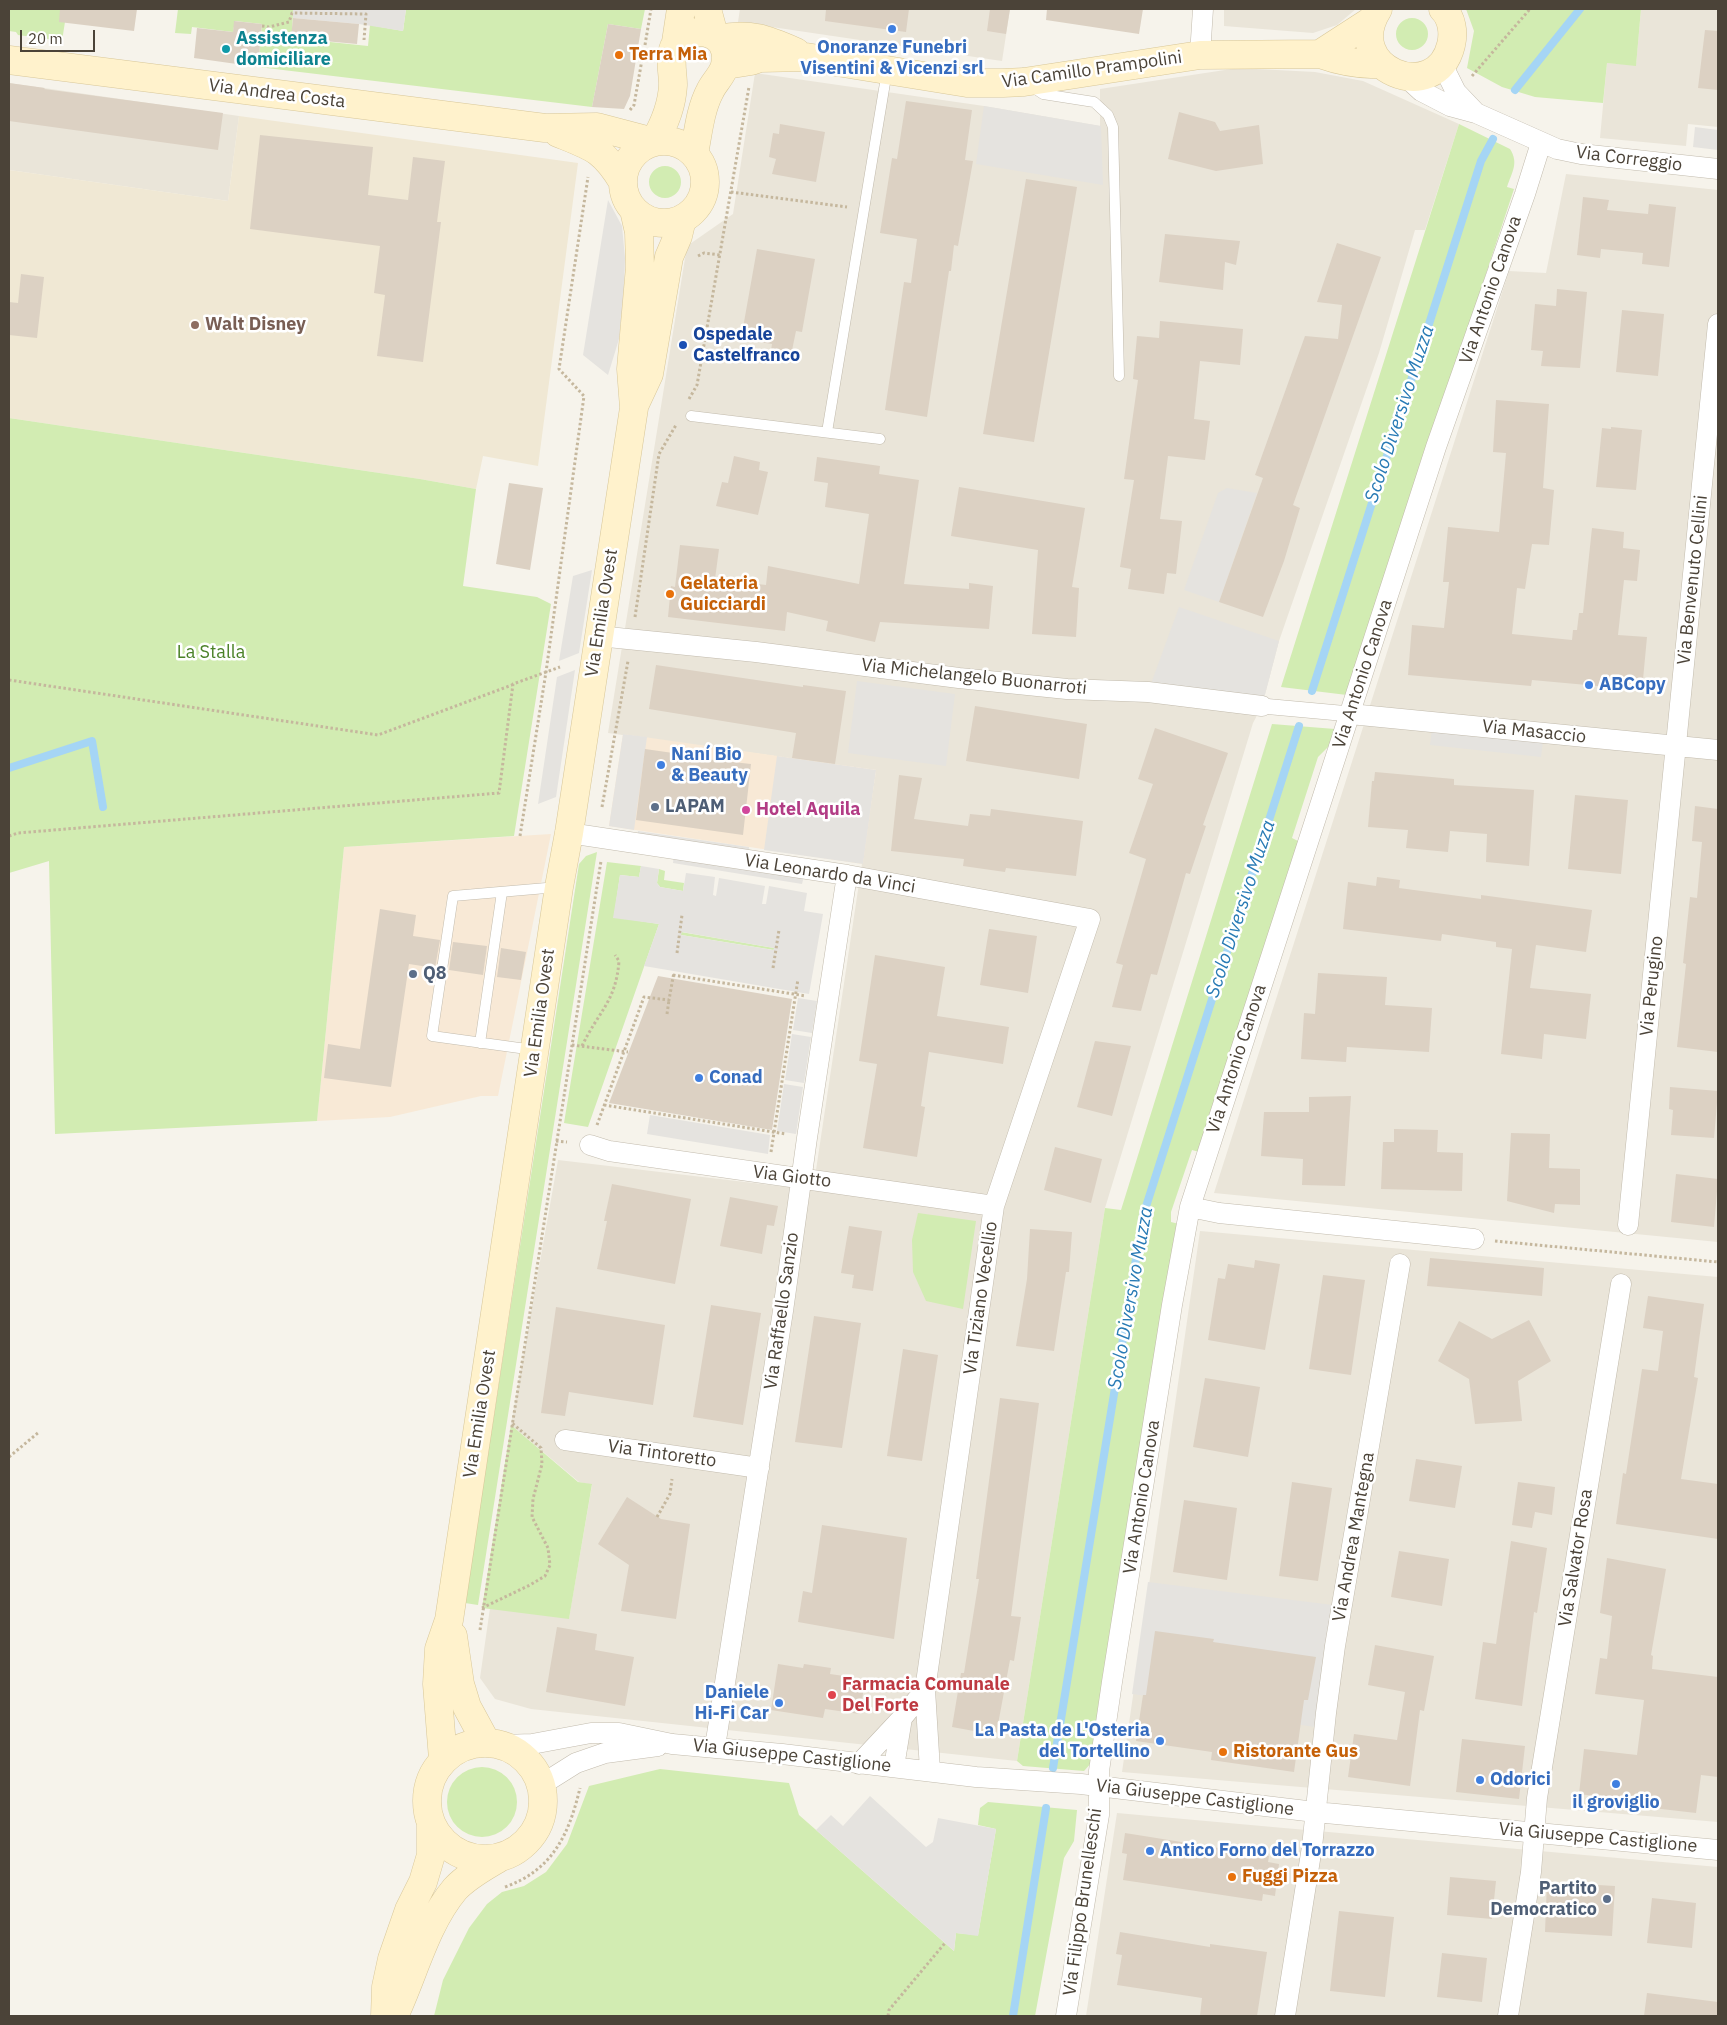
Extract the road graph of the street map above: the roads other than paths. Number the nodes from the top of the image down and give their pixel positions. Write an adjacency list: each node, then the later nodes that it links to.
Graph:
1 (681, 9): 6 (main road)
2 (707, 9): 7 (main road)
3 (1203, 9): 9 (street)
4 (1443, 9): 12 (main road)
5 (1375, 15): 8 (main road); 11 (main road)
6 (676, 42): 7 (main road); 18 (main road)
7 (720, 46): 13 (main road, Via Camillo Prampolini); 20 (main road)
8 (1320, 54): 9 (main road, Via Camillo Prampolini); 11 (main road, Via Camillo Prampolini)
9 (1200, 55): 15 (main road, Via Camillo Prampolini)
10 (9, 60): 17 (main road, Via Andrea Costa)
11 (1380, 64): 14 (main road)
12 (1442, 64): 14 (main road); 16 (street)
13 (887, 70): 15 (main road, Via Camillo Prampolini); 29 (lane)
14 (1407, 78): 16 (street)
15 (1024, 82): 26 (lane)
16 (1476, 113): 19 (street)
17 (545, 128): 18 (main road, Via Andrea Costa); 22 (main road, Via Andrea Costa)
18 (654, 142): 20 (main road); 22 (main road)
19 (1542, 142): 21 (street, Via Correggio); 33 (street, Via Antonio Canova)
20 (694, 154): 24 (main road, Via Emilia Ovest)
21 (1718, 169)
22 (623, 182): 23 (main road, Via Emilia Ovest)
23 (634, 210): 24 (main road); 27 (main road, Via Emilia Ovest)
24 (682, 219): 27 (main road, Via Emilia Ovest)
25 (1718, 324): 34 (street, Via Benvenuto Cellini)
26 (1119, 376)
27 (634, 408): 31 (main road, Via Emilia Ovest)
28 (688, 411): 29 (lane)
29 (827, 432): 30 (lane)
30 (880, 439)
31 (598, 636): 32 (street, Via Michelangelo Buonarroti); 36 (main road, Via Emilia Ovest)
32 (1262, 706): 33 (street, Via Michelangelo Buonarroti)
33 (1350, 714): 34 (street, Via Masaccio); 46 (street, Via Antonio Canova)
34 (1676, 746): 35 (street, Via Masaccio); 47 (street, Via Perugino)
35 (1718, 750)
36 (569, 833): 37 (street, Via Leonardo da Vinci); 38 (main road, Via Emilia Ovest)
37 (847, 876): 40 (street, Via Leonardo da Vinci); 44 (street, Via Raffaello Sanzio)
38 (558, 887): 39 (lane); 42 (main road, Via Emilia Ovest)
39 (502, 892): 41 (lane); 41 (lane)
40 (1090, 919): 45 (street, Via Tiziano Vecellio)
41 (480, 1043): 42 (lane)
42 (535, 1050): 53 (main road, Via Emilia Ovest)
43 (590, 1145): 44 (street, Via Giotto)
44 (802, 1178): 45 (street, Via Giotto); 52 (street, Via Raffaello Sanzio)
45 (994, 1206): 54 (street, Via Tiziano Vecellio)
46 (1190, 1207): 48 (street); 64 (street, Via Antonio Canova)
47 (1628, 1225)
48 (1474, 1239)
49 (1400, 1264): 65 (street, Via Andrea Mantegna)
50 (1621, 1284): 67 (street, Via Salvator Rosa)
51 (565, 1440): 52 (street, Via Tintoretto)
52 (759, 1468): 58 (street, Via Raffaello Sanzio)
53 (449, 1620): 56 (main road, Via Emilia Ovest); 59 (main road, Via Emilia Ovest)
54 (925, 1690): 55 (street); 62 (street, Via Tiziano Vecellio)
55 (902, 1718): 60 (street); 61 (street)
56 (495, 1744): 57 (street, Via Giuseppe Castiglione); 59 (main road); 63 (main road)
57 (672, 1744): 58 (street, Via Giuseppe Castiglione); 63 (street, Via Giuseppe Castiglione)
58 (715, 1747): 60 (street, Via Giuseppe Castiglione)
59 (443, 1759): 66 (main road)
60 (859, 1764): 61 (street, Via Giuseppe Castiglione)
61 (894, 1767): 62 (street, Via Giuseppe Castiglione)
62 (930, 1770): 64 (street, Via Giuseppe Castiglione)
63 (541, 1784): 69 (main road)
64 (1098, 1787): 65 (street, Via Giuseppe Castiglione); 72 (street, Via Filippo Brunelleschi)
65 (1315, 1812): 67 (street, Via Giuseppe Castiglione); 73 (street, Via Andrea Mantegna)
66 (431, 1824): 69 (main road); 70 (main road)
67 (1534, 1832): 68 (street, Via Giuseppe Castiglione); 74 (street, Via Salvator Rosa)
68 (1718, 1850)
69 (499, 1858): 71 (main road)
70 (385, 2016)
71 (394, 2016)
72 (1066, 2016)
73 (1286, 2016)
74 (1508, 2016)

